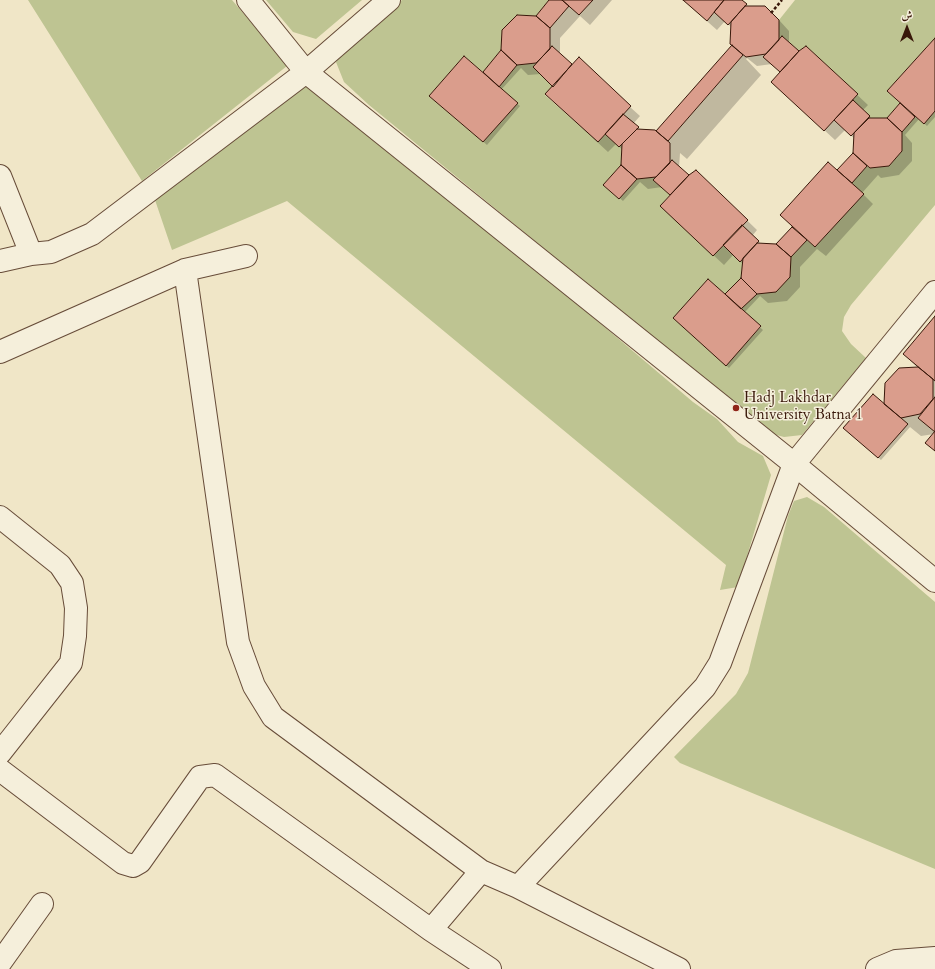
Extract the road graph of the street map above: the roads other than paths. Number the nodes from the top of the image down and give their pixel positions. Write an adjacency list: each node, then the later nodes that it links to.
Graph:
1 (248, 0): 3 (street)
2 (389, 0): 3 (street)
3 (306, 72): 5 (street); 11 (street)
4 (0, 176): 5 (street)
5 (31, 254): 7 (street)
6 (246, 256): 8 (street)
7 (0, 261)
8 (185, 270): 10 (street); 16 (street)
9 (935, 292): 11 (street)
10 (0, 352)
11 (794, 464): 13 (street); 17 (street)
12 (0, 517): 14 (street)
13 (935, 581)
14 (0, 753)
15 (0, 770): 19 (street)
16 (481, 871): 17 (street); 19 (street)
17 (518, 887): 23 (street)
18 (42, 904): 21 (street)
19 (431, 930): 22 (street)
20 (935, 958): 24 (street)
21 (0, 962)
22 (490, 969)
23 (679, 969)
24 (877, 969)

